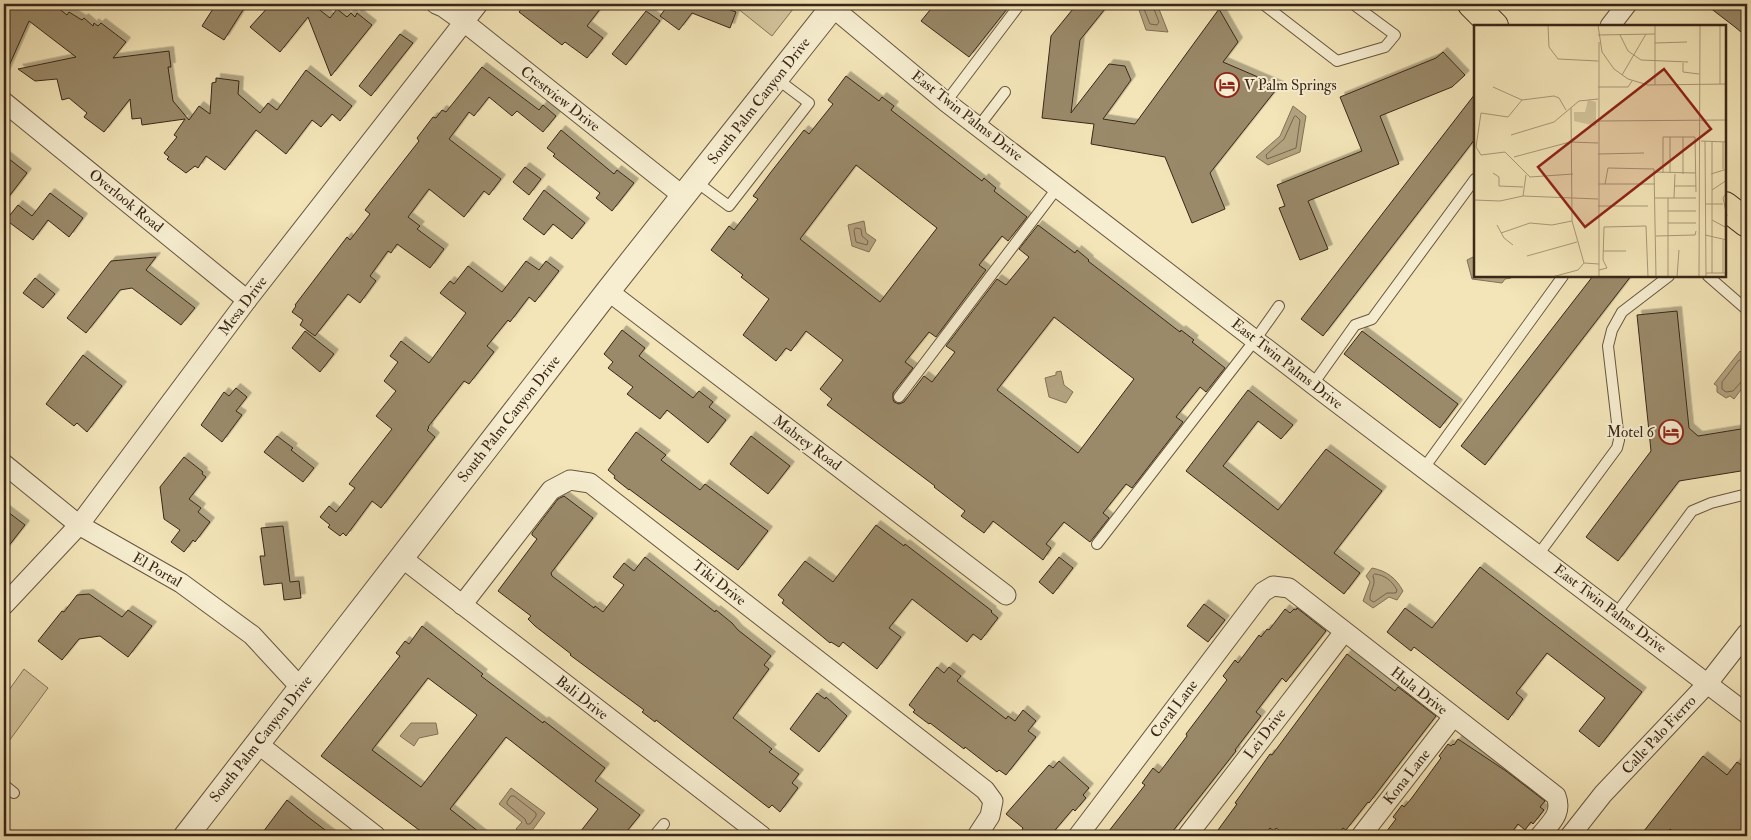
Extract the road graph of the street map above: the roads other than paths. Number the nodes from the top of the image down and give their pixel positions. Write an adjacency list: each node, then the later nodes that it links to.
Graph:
1 (436, 4): 9 (street, Crestview Drive)
2 (478, 4): 9 (street, Mesa Drive)
3 (1020, 4): 15 (lane)
4 (1263, 4): 5 (lane)
5 (1353, 4)
6 (1472, 4): 10 (main road)
7 (1627, 4): 11 (street)
8 (834, 6): 12 (street, South Palm Canyon Drive); 15 (street, East Twin Palms Drive)
9 (464, 22): 19 (street, Crestview Drive); 24 (street, Mesa Drive)
10 (1493, 25)
11 (1611, 25)
12 (777, 79): 19 (street, South Palm Canyon Drive); 19 (lane)
13 (1005, 92): 16 (lane)
14 (4, 102): 24 (street, Overlook Road)
15 (946, 102): 16 (street, East Twin Palms Drive)
16 (979, 126): 18 (street, East Twin Palms Drive)
17 (1474, 181): 28 (lane)
18 (1058, 187): 27 (street, East Twin Palms Drive); 29 (lane)
19 (689, 189): 23 (street, South Palm Canyon Drive)
20 (1562, 278): 31 (lane)
21 (1666, 278): 35 (lane)
22 (1710, 278): 26 (lane)
23 (608, 292): 36 (street, South Palm Canyon Drive); 38 (street, Mabrey Road)
24 (247, 300): 33 (street, Mesa Drive)
25 (1278, 306): 27 (lane)
26 (1747, 310)
27 (1255, 340): 28 (street, East Twin Palms Drive); 34 (lane)
28 (1312, 384): 31 (street, East Twin Palms Drive)
29 (899, 396)
30 (4, 464): 33 (street, El Portal)
31 (1424, 468): 35 (street, East Twin Palms Drive)
32 (1747, 494): 41 (lane)
33 (79, 525): 39 (street, Mesa Drive); 45 (street, El Portal)
34 (1097, 544)
35 (1538, 555): 41 (street, East Twin Palms Drive)
36 (402, 558): 40 (street, Bali Drive); 45 (street, South Palm Canyon Drive)
37 (1273, 586): 42 (street, Hula Drive); 57 (street, Coral Lane)
38 (1006, 595)
39 (4, 605)
40 (462, 605): 55 (street, Bali Drive); 56 (street, Tiki Drive)
41 (1616, 614): 44 (street, East Twin Palms Drive)
42 (1344, 632): 47 (street, Hula Drive); 58 (street, Lei Drive)
43 (1747, 633): 44 (street, Calle Palo Fierro)
44 (1708, 683): 46 (street, East Twin Palms Drive); 61 (street, Calle Palo Fierro)
45 (301, 688): 48 (street, South Palm Canyon Drive)
46 (1747, 714)
47 (1453, 717): 59 (street, Kona Lane); 60 (street, Hula Drive)
48 (258, 744): 52 (street, South Palm Canyon Drive); 53 (street)
49 (4, 785): 50 (lane)
50 (14, 793)
51 (664, 824): 54 (lane)
52 (186, 836)
53 (376, 836)
54 (654, 836)
55 (762, 836)
56 (977, 836)
57 (1078, 836)
58 (1187, 836)
59 (1361, 836)
60 (1540, 836)
61 (1570, 836)

